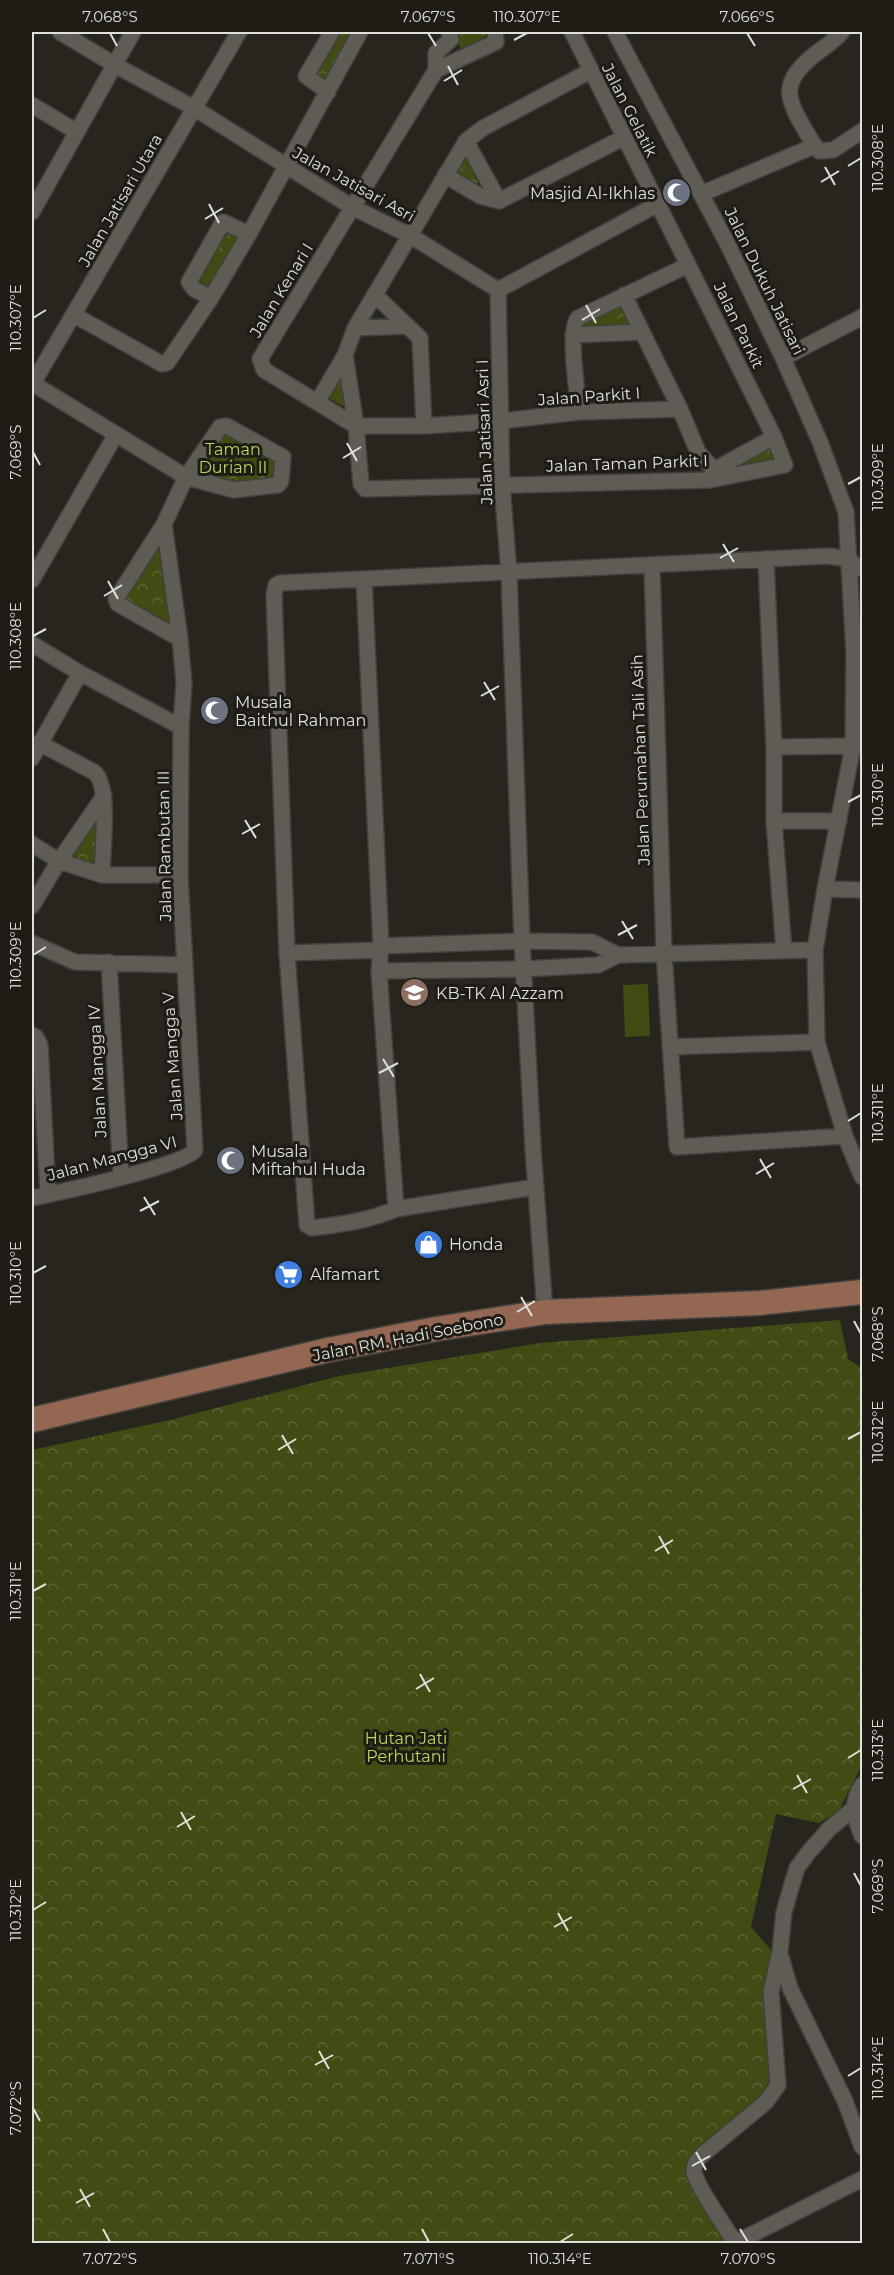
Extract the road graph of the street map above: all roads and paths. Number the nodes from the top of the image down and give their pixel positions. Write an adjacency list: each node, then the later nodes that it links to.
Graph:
1 (60, 32): 11 (street, Jalan Jatisari Asri)
2 (134, 32): 11 (street)
3 (239, 32): 16 (street, Jalan Jatisari Utara)
4 (332, 32): 14 (street)
5 (360, 32): 14 (street)
6 (449, 32): 12 (street)
7 (495, 32): 12 (street)
8 (572, 32): 13 (street, Jalan Gelatik)
9 (615, 32): 24 (street, Jalan Dukuh Jatisari)
10 (842, 32): 21 (street)
11 (115, 65): 16 (street, Jalan Jatisari Asri); 18 (street)
12 (436, 70): 28 (street)
13 (590, 71): 19 (street, Jalan Gelatik); 20 (street)
14 (328, 92): 22 (street)
15 (32, 105): 18 (street)
16 (194, 108): 22 (street, Jalan Jatisari Asri); 37 (street, Jalan Jatisari Utara)
17 (862, 131): 21 (street)
18 (77, 132): 25 (street)
19 (623, 138): 26 (street); 27 (street, Jalan Gelatik)
20 (465, 141): 23 (street); 26 (street)
21 (814, 146): 24 (street)
22 (286, 166): 28 (street, Jalan Jatisari Asri); 30 (street)
23 (445, 175): 26 (street); 31 (street)
24 (701, 194): 44 (street, Jalan Dukuh Jatisari)
25 (36, 196): 29 (street)
26 (499, 201)
27 (658, 204): 32 (street, Jalan Parkit); 33 (street)
28 (352, 207): 31 (street, Jalan Jatisari Asri); 46 (street, Jalan Kenari I)
29 (32, 212)
30 (249, 234): 36 (street); 36 (street)
31 (411, 236): 33 (street, Jalan Jatisari Asri); 34 (street)
32 (688, 265): 35 (street); 53 (street, Jalan Parkit)
33 (498, 290): 49 (street, Jalan Jatisari Asri I)
34 (375, 295): 39 (street); 40 (street)
35 (624, 295): 41 (street); 42 (street)
36 (211, 298): 37 (street)
37 (74, 315): 45 (street, Jalan Jatisari Utara)
38 (862, 317): 44 (street)
39 (408, 326): 40 (street); 51 (street)
40 (355, 328): 43 (street)
41 (642, 332): 42 (street); 47 (street)
42 (573, 335): 48 (street)
43 (345, 355): 46 (street); 50 (street)
44 (783, 358): 60 (street, Jalan Dukuh Jatisari)
45 (32, 384): 52 (street)
46 (318, 401): 50 (street)
47 (680, 409): 48 (street, Jalan Parkit I); 55 (street)
48 (579, 412): 49 (street, Jalan Parkit I)
49 (501, 421): 51 (street, Jalan Parkit I); 57 (street, Jalan Jatisari Asri I)
50 (356, 426): 51 (street, Jalan Parkit I); 57 (street, Jalan Taman Parkit I)
51 (424, 426)
52 (115, 436): 56 (street); 64 (street)
53 (774, 437): 54 (street, Jalan Parkit); 55 (street, Jalan Taman Parkit I)
54 (786, 462): 55 (street, Jalan Taman Parkit I)
55 (712, 475): 57 (street, Jalan Taman Parkit I)
56 (186, 477): 56 (street); 58 (street)
57 (502, 485): 63 (street, Jalan Jatisari Asri I)
58 (164, 524): 66 (street, Jalan Rambutan III); 66 (street)
59 (766, 559): 60 (street); 61 (street); 72 (street)
60 (849, 559): 62 (street); 71 (street, Jalan Dukuh Jatisari)
61 (652, 566): 63 (street); 89 (street, Jalan Perumahan Tali Asih)
62 (862, 568)
63 (509, 573): 65 (street); 84 (street)
64 (32, 579)
65 (364, 579): 86 (street); 90 (street)
66 (180, 639): 69 (street, Jalan Rambutan III)
67 (32, 644): 68 (street)
68 (80, 674): 69 (street); 70 (street)
69 (181, 727): 80 (street, Jalan Rambutan III)
70 (39, 744): 73 (street); 74 (street)
71 (853, 746): 72 (street); 76 (street, Jalan Dukuh Jatisari)
72 (774, 747): 75 (street)
73 (32, 758)
74 (104, 796): 78 (street); 79 (street)
75 (774, 821): 76 (street); 88 (street)
76 (839, 821): 81 (street, Jalan Dukuh Jatisari)
77 (32, 844): 78 (street)
78 (59, 861): 79 (street); 83 (street)
79 (102, 875): 80 (street)
80 (180, 875): 93 (street, Jalan Rambutan III)
81 (825, 889): 82 (street); 87 (street, Jalan Dukuh Jatisari)
82 (862, 890)
83 (32, 906)
84 (522, 940): 86 (street); 91 (street); 94 (street)
85 (32, 943): 92 (street)
86 (381, 948): 90 (street); 95 (street)
87 (815, 950): 88 (street); 97 (street, Jalan Dukuh Jatisari)
88 (784, 951): 89 (street)
89 (664, 952): 91 (street); 98 (street, Jalan Perumahan Tali Asih)
90 (287, 953): 108 (street)
91 (618, 955): 94 (street)
92 (109, 962): 93 (street); 103 (street, Jalan Mangga IV)
93 (184, 965): 102 (street, Jalan Mangga V)
94 (524, 969): 95 (street); 105 (street)
95 (379, 971): 108 (street)
96 (32, 1035): 100 (street)
97 (817, 1042): 98 (street); 101 (street, Jalan Dukuh Jatisari)
98 (670, 1047): 101 (street, Jalan Perumahan Tali Asih)
99 (32, 1097): 100 (street)
100 (44, 1119): 106 (street)
101 (845, 1136): 104 (street, Jalan Dukuh Jatisari)
102 (195, 1144): 103 (street, Jalan Mangga VI)
103 (122, 1177): 106 (street, Jalan Mangga VI)
104 (862, 1177)
105 (535, 1187): 108 (street); 110 (street)
106 (48, 1195): 107 (street, Jalan Mangga VI)
107 (32, 1198)
108 (396, 1209)
109 (862, 1292): 110 (main road, Jalan RM. Hadi Soebono)
110 (545, 1312): 111 (main road, Jalan RM. Hadi Soebono)
111 (32, 1420)
112 (862, 1785): 113 (street)
113 (853, 1809): 114 (street); 115 (street)
114 (862, 1836)
115 (780, 1951): 116 (street); 118 (street)
116 (862, 2142)
117 (862, 2179): 118 (street)
118 (735, 2243)

